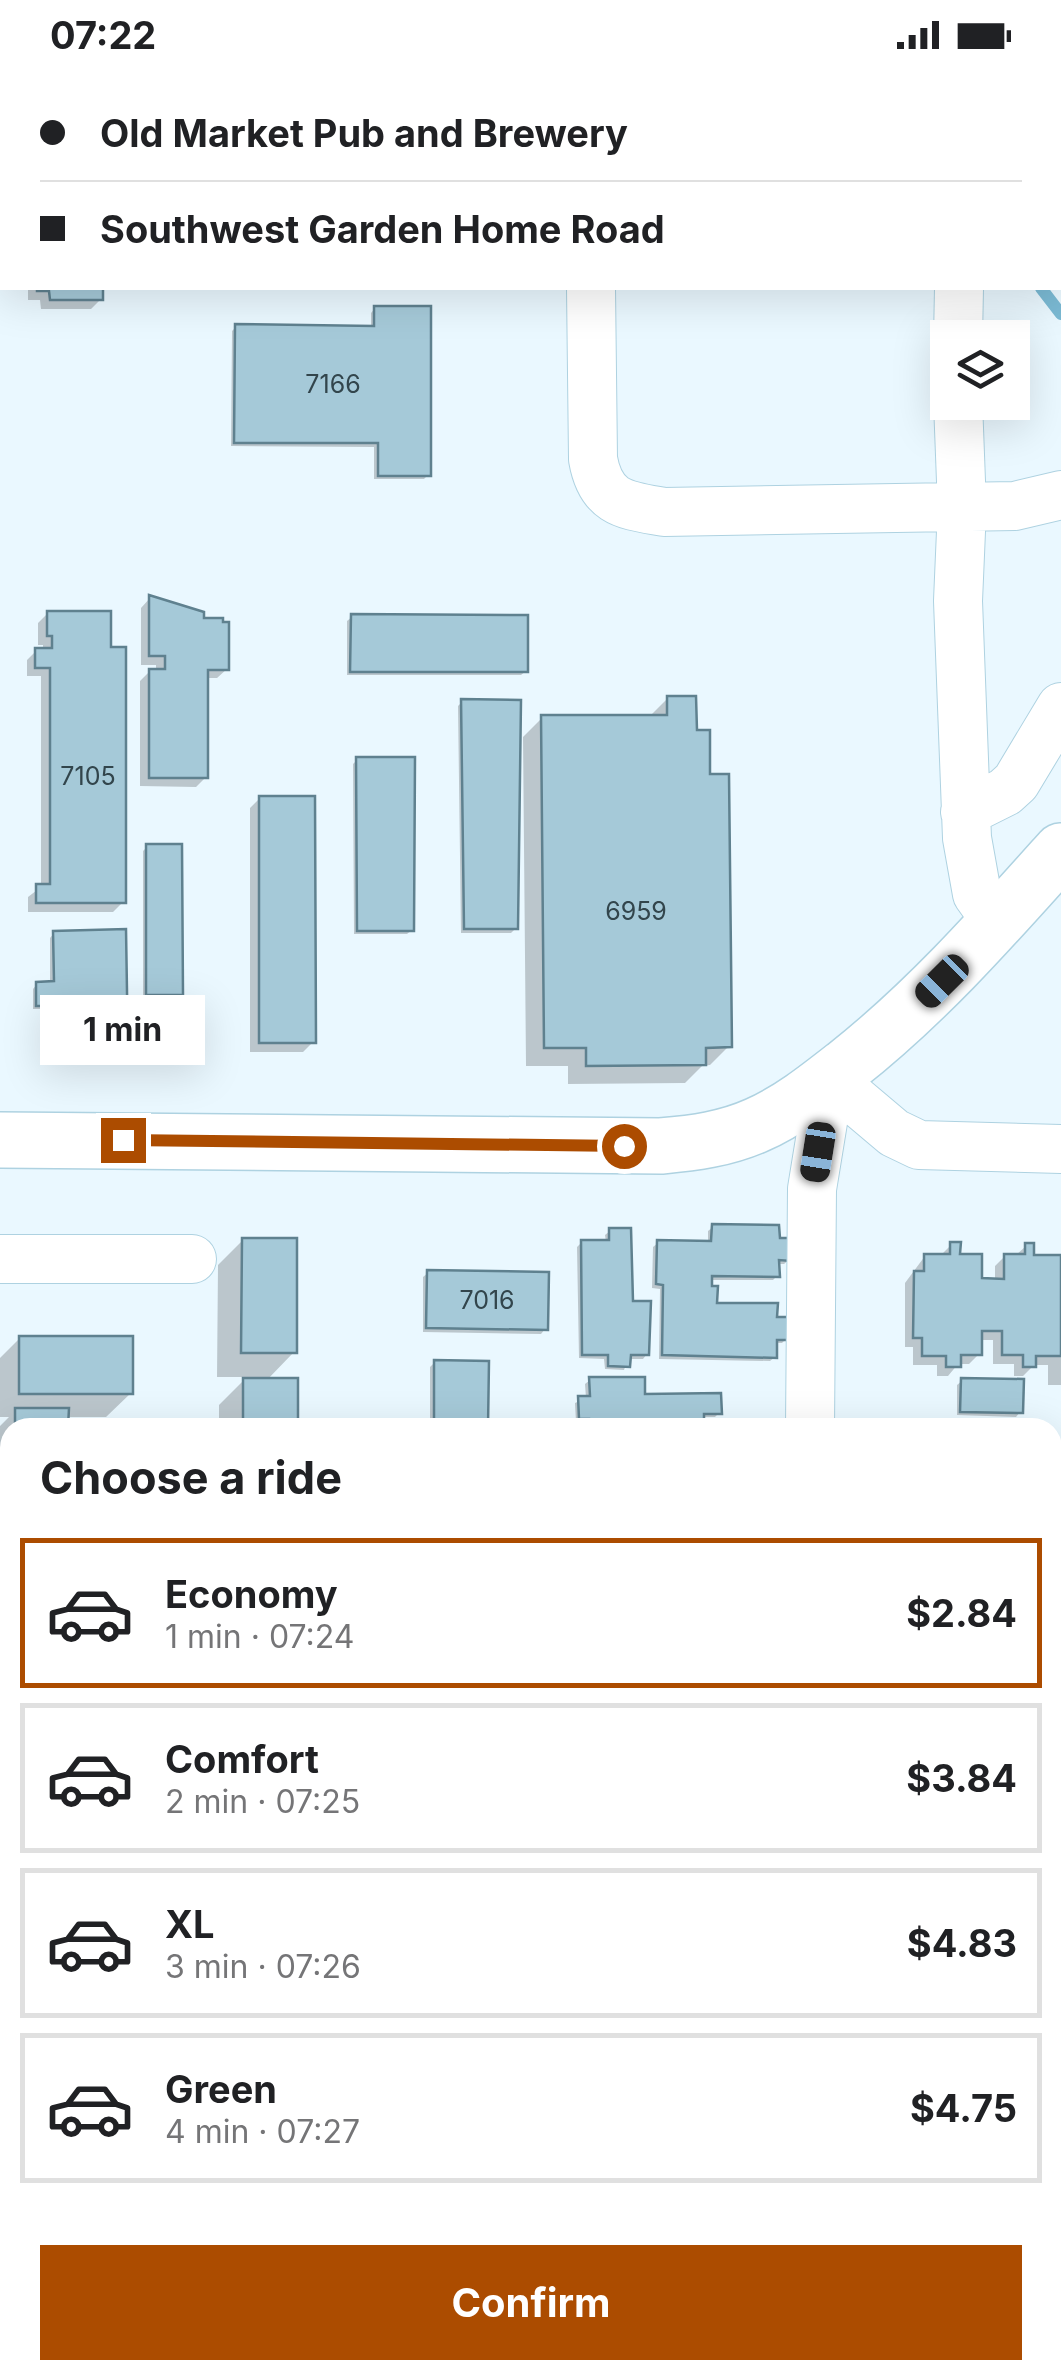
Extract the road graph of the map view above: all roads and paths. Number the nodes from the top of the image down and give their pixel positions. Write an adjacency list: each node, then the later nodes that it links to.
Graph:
1 (591, 290): 6 (street)
2 (959, 290): 3 (street)
3 (958, 320)
4 (959, 420): 6 (street)
5 (1061, 495): 6 (street)
6 (962, 508): 8 (street)
7 (1061, 707): 8 (street)
8 (965, 812): 10 (street)
9 (1061, 851): 10 (main road)
10 (997, 922): 11 (main road)
11 (830, 1078): 12 (main road); 13 (street); 16 (street)
12 (0, 1140)
13 (1061, 1149)
14 (0, 1259): 15 (street)
15 (192, 1259)
16 (810, 1418)

